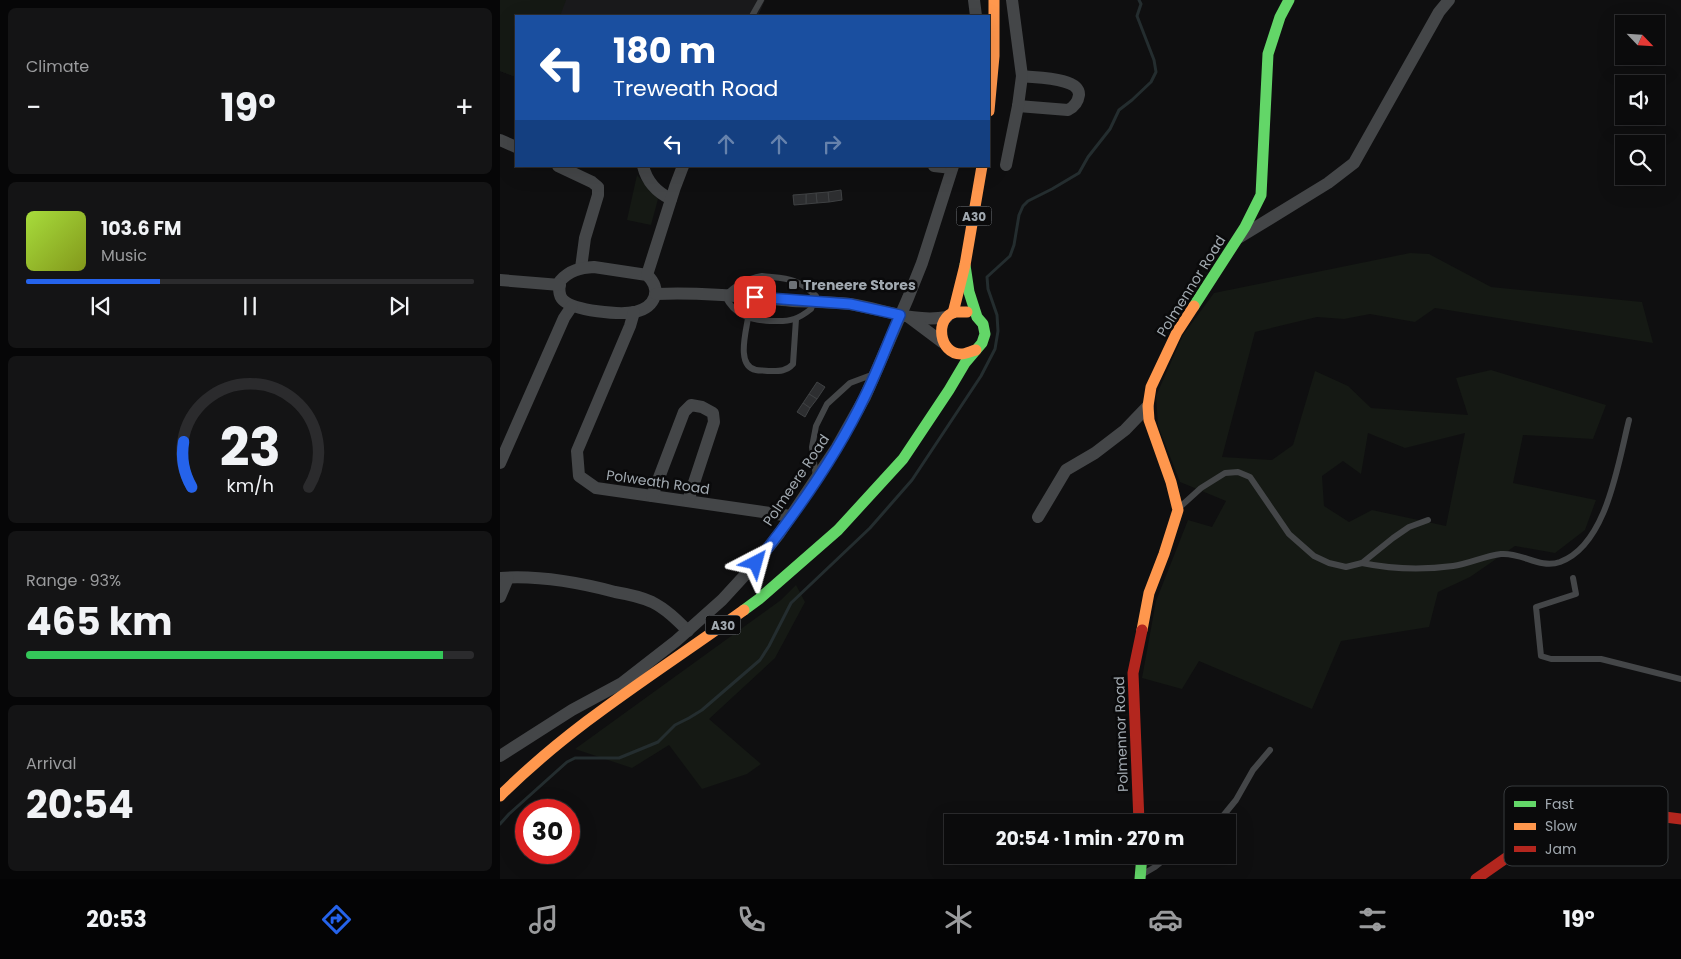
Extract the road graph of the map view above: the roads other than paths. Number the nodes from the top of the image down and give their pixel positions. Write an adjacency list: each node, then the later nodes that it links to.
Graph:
1 (761, 0): 7 (lane)
2 (974, 0): 8 (street)
3 (994, 0): 10 (main road)
4 (1012, 0): 9 (street)
5 (1289, 0): 21 (main road, Polmennor Road)
6 (1449, 0): 21 (street)
7 (753, 15)
8 (976, 15)
9 (1022, 76): 11 (street); 11 (street)
10 (990, 102)
11 (1018, 106): 14 (street)
12 (500, 140): 13 (street)
13 (515, 147)
14 (1006, 165)
15 (560, 167): 23 (street)
16 (643, 167): 20 (street)
17 (683, 167): 20 (street)
18 (953, 167): 33 (street, Polmeere Road)
19 (982, 167): 22 (main road, A30)
20 (671, 199): 24 (street)
21 (1238, 238): 42 (main road, Polmennor Road)
22 (966, 265): 32 (main road, A30); 34 (main road, A30)
23 (581, 268): 24 (street); 26 (street)
24 (647, 274): 27 (street)
25 (500, 280): 26 (street)
26 (560, 285): 30 (street)
27 (656, 294): 28 (street); 31 (street)
28 (724, 296): 29 (street); 29 (lane); 35 (lane)
29 (814, 302): 33 (street); 36 (lane)
30 (572, 306): 31 (street); 45 (street)
31 (634, 312): 47 (street, Polweath Road)
32 (950, 315): 33 (street); 34 (main road); 37 (main road, A30)
33 (905, 316): 37 (street); 40 (street, Polmeere Road)
34 (978, 317): 38 (main road, A30)
35 (748, 318): 36 (lane); 36 (lane)
36 (796, 318)
37 (943, 344): 38 (main road); 39 (main road, A30)
38 (976, 350): 44 (main road, A30)
39 (946, 360)
40 (875, 373): 46 (street, Polmeere Road); 46 (lane)
41 (943, 378): 44 (main road, A30)
42 (1148, 406): 49 (main road, Polmennor Road); 51 (street)
43 (1628, 420): 53 (lane)
44 (924, 429): 61 (main road, A30)
45 (500, 463)
46 (817, 478): 50 (street, Polmeere Road)
47 (652, 496): 48 (street, Polweath Road); 48 (street)
48 (688, 501): 50 (street, Polweath Road)
49 (1178, 510): 53 (lane); 62 (main road, Polmennor Road)
50 (791, 516): 57 (street, Polmeere Road)
51 (1038, 517)
52 (1428, 520): 53 (lane)
53 (1362, 563)
54 (504, 578): 56 (street); 57 (street)
55 (1573, 578): 58 (lane)
56 (500, 598)
57 (688, 631): 60 (street, Polmeere Road)
58 (1681, 679)
59 (1270, 750): 63 (lane)
60 (500, 756)
61 (500, 796)
62 (1140, 814)
63 (1225, 814)
64 (1668, 817): 65 (main road)
65 (1681, 819)
66 (1504, 859): 70 (main road)
67 (1142, 864): 69 (main road)
68 (1159, 864): 69 (lane)
69 (1141, 877)
70 (1476, 879)

